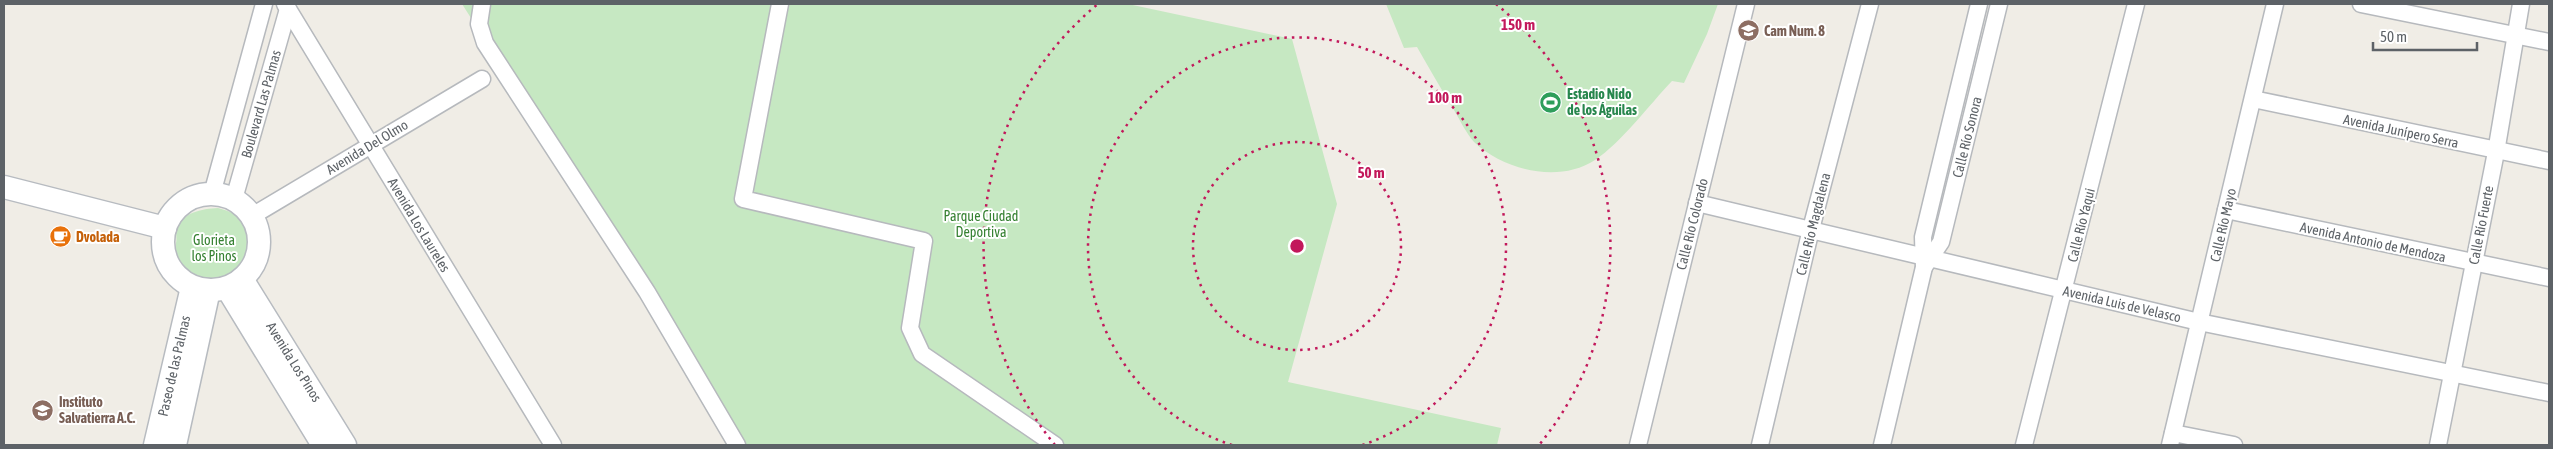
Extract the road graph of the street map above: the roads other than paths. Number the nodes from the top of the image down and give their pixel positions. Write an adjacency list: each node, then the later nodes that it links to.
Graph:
1 (264, 4): 21 (street, Boulevard Las Palmas)
2 (482, 4): 42 (street)
3 (780, 4): 43 (street)
4 (1746, 4): 23 (street, Calle Río Colorado)
5 (1870, 4): 27 (street, Calle Río Magdalena)
6 (1979, 4): 28 (street, Calle Río Sonora)
7 (1999, 4): 28 (street, Calle Río Sonora)
8 (2136, 4): 32 (street, Calle Río Yaqui)
9 (2275, 4): 16 (street, Calle Río Mayo)
10 (2361, 4): 13 (street)
11 (2521, 4): 13 (street, Calle Río Fuerte)
12 (286, 6): 17 (street, Avenida Los Laureles); 22 (street, Boulevard Las Palmas)
13 (2516, 35): 14 (street); 18 (street, Calle Río Fuerte)
14 (2549, 42)
15 (482, 79): 17 (street, Avenida Del Olmo)
16 (2252, 99): 18 (street, Avenida Junípero Serra); 24 (street, Calle Río Mayo)
17 (370, 145): 25 (street, Avenida Del Olmo); 41 (street, Avenida Los Laureles)
18 (2496, 152): 19 (street, Avenida Junípero Serra); 29 (street, Calle Río Fuerte)
19 (2549, 161)
20 (4, 187): 26 (street)
21 (212, 194): 22 (street); 26 (street)
22 (234, 199): 25 (street)
23 (1697, 203): 27 (street, Avenida Luis de Velasco); 44 (street, Calle Río Colorado)
24 (2226, 210): 29 (street, Avenida Antonio de Mendoza); 33 (street, Calle Río Mayo)
25 (252, 216): 31 (street)
26 (165, 228): 31 (street)
27 (1811, 229): 28 (street, Avenida Luis de Velasco); 45 (street, Calle Río Magdalena)
28 (1926, 260): 32 (street, Avenida Luis de Velasco); 46 (street, Calle Río Sonora)
29 (2474, 264): 30 (street, Avenida Antonio de Mendoza); 34 (street, Calle Río Fuerte)
30 (2549, 278)
31 (218, 286): 37 (street, Paseo de las Palmas); 38 (street, Paseo de las Palmas); 39 (street, Avenida Los Pinos); 40 (street, Avenida Los Pinos)
32 (2065, 291): 33 (street, Avenida Luis de Velasco); 47 (street, Calle Río Yaqui)
33 (2199, 322): 34 (street, Avenida Luis de Velasco); 36 (street, Calle Río Mayo)
34 (2453, 374): 35 (street, Avenida Luis de Velasco); 49 (street, Calle Río Fuerte)
35 (2549, 393)
36 (2171, 439): 48 (street)
37 (155, 445)
38 (175, 445)
39 (323, 445)
40 (345, 445)
41 (553, 445)
42 (737, 445)
43 (1055, 445)
44 (1638, 445)
45 (1760, 445)
46 (1882, 445)
47 (2024, 445)
48 (2234, 445)
49 (2438, 445)

